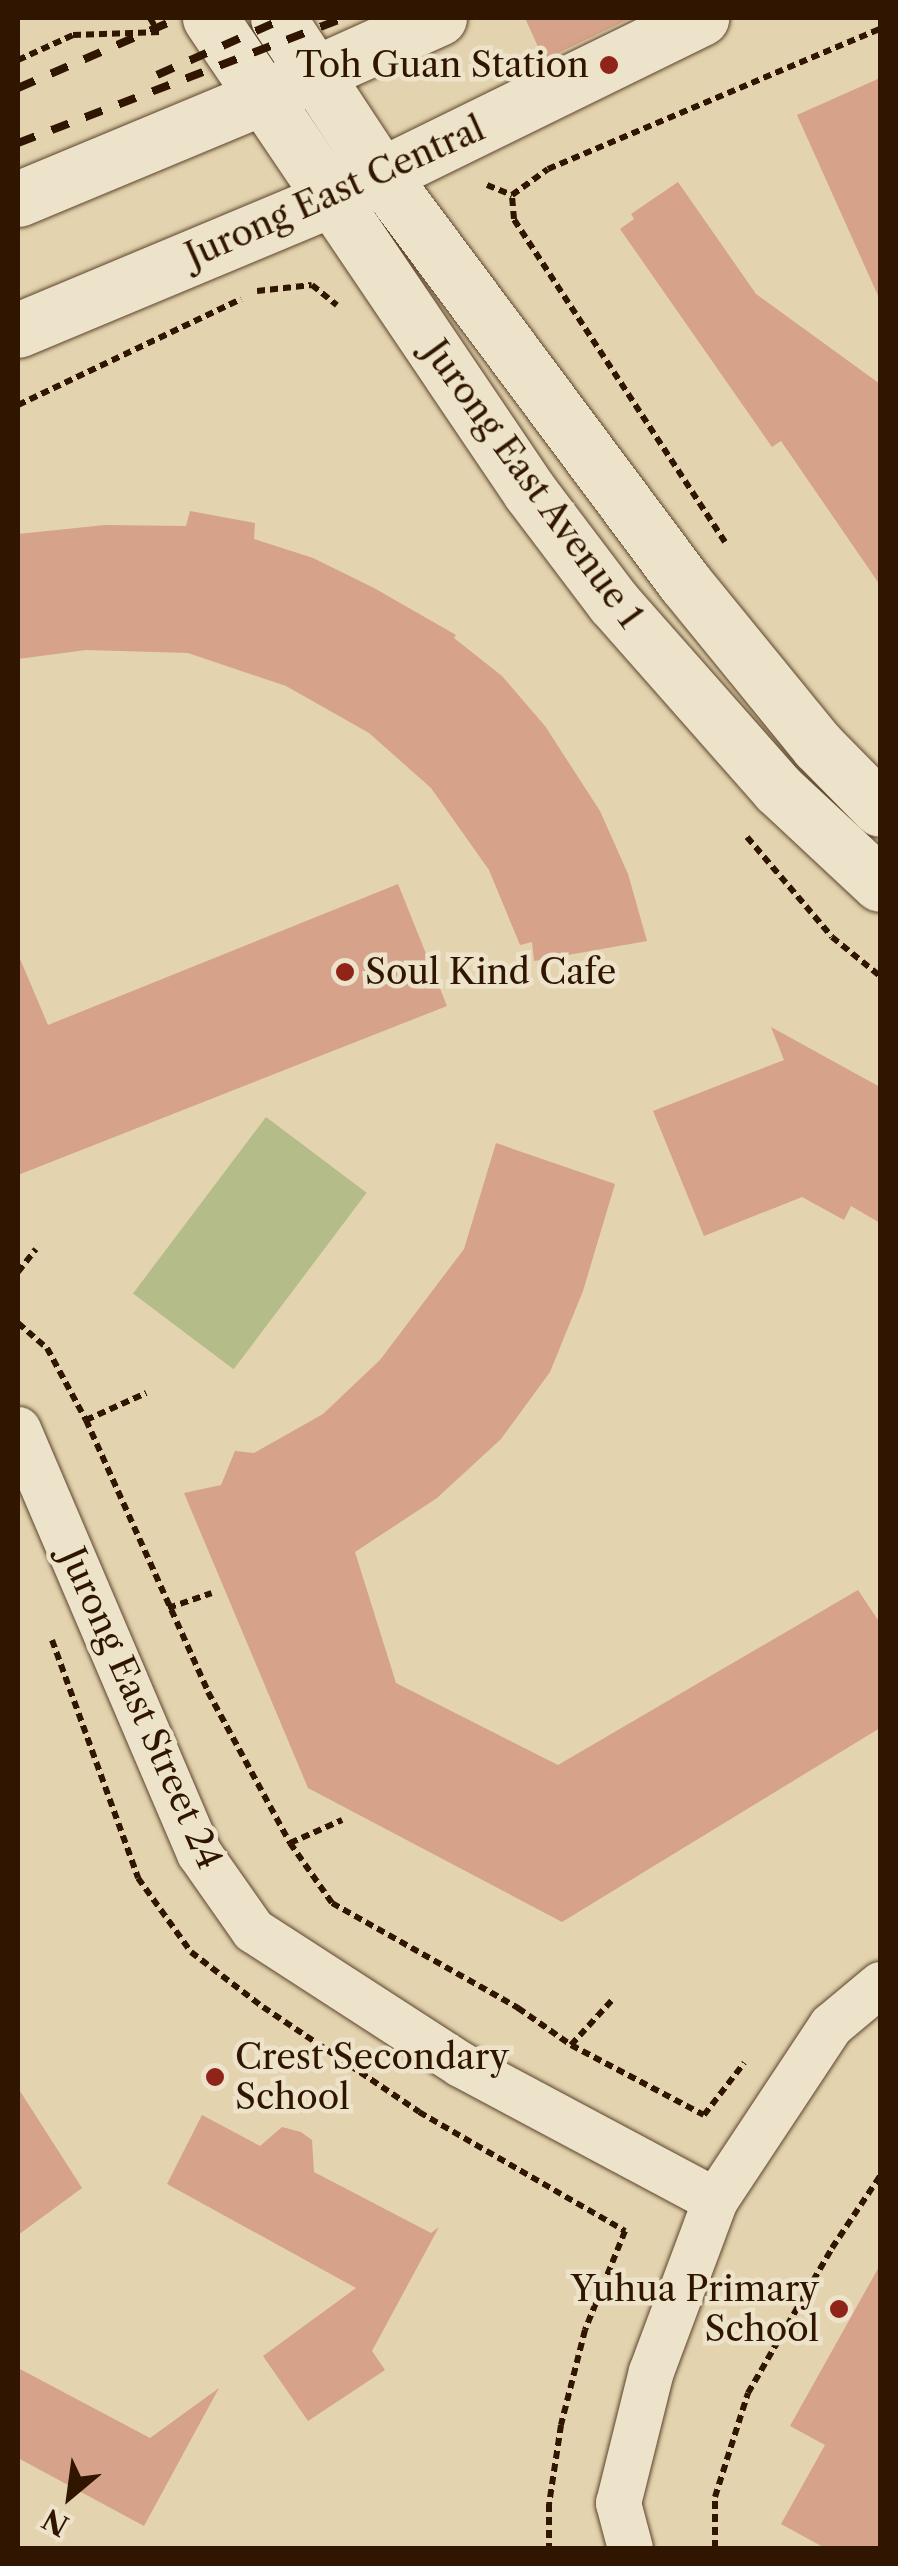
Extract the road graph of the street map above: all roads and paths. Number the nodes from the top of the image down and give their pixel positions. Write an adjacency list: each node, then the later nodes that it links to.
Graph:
1 (150, 18): 7 (path)
2 (210, 18): 8 (street)
3 (278, 18): 8 (street)
4 (440, 18): 8 (street)
5 (701, 18): 10 (street, Jurong East Central)
6 (880, 30): 11 (path)
7 (18, 60)
8 (287, 86): 10 (street, Jurong East Avenue 1); 12 (street)
9 (487, 185): 11 (path)
10 (357, 186): 14 (street, Jurong East Central); 17 (street, Jurong East Avenue 1); 18 (street, Jurong East Avenue 1)
11 (512, 195): 16 (path)
12 (18, 199)
13 (312, 285): 15 (path)
14 (18, 330)
15 (18, 405)
16 (733, 553)
17 (880, 809)
18 (880, 884)
19 (36, 1249): 20 (path)
20 (18, 1272)
21 (18, 1322): 23 (path)
22 (146, 1393): 23 (path)
23 (86, 1420): 26 (path)
24 (18, 1429): 34 (street, Jurong East Street 24)
25 (212, 1593): 26 (path)
26 (168, 1608): 28 (path)
27 (342, 1820): 28 (path)
28 (290, 1844): 31 (path)
29 (880, 1984): 34 (street)
30 (613, 1999): 31 (path)
31 (570, 2045): 32 (path)
32 (704, 2116)
33 (880, 2176): 38 (path)
34 (716, 2200): 37 (street)
35 (625, 2231): 36 (path)
36 (549, 2548)
37 (630, 2548)
38 (716, 2548)

